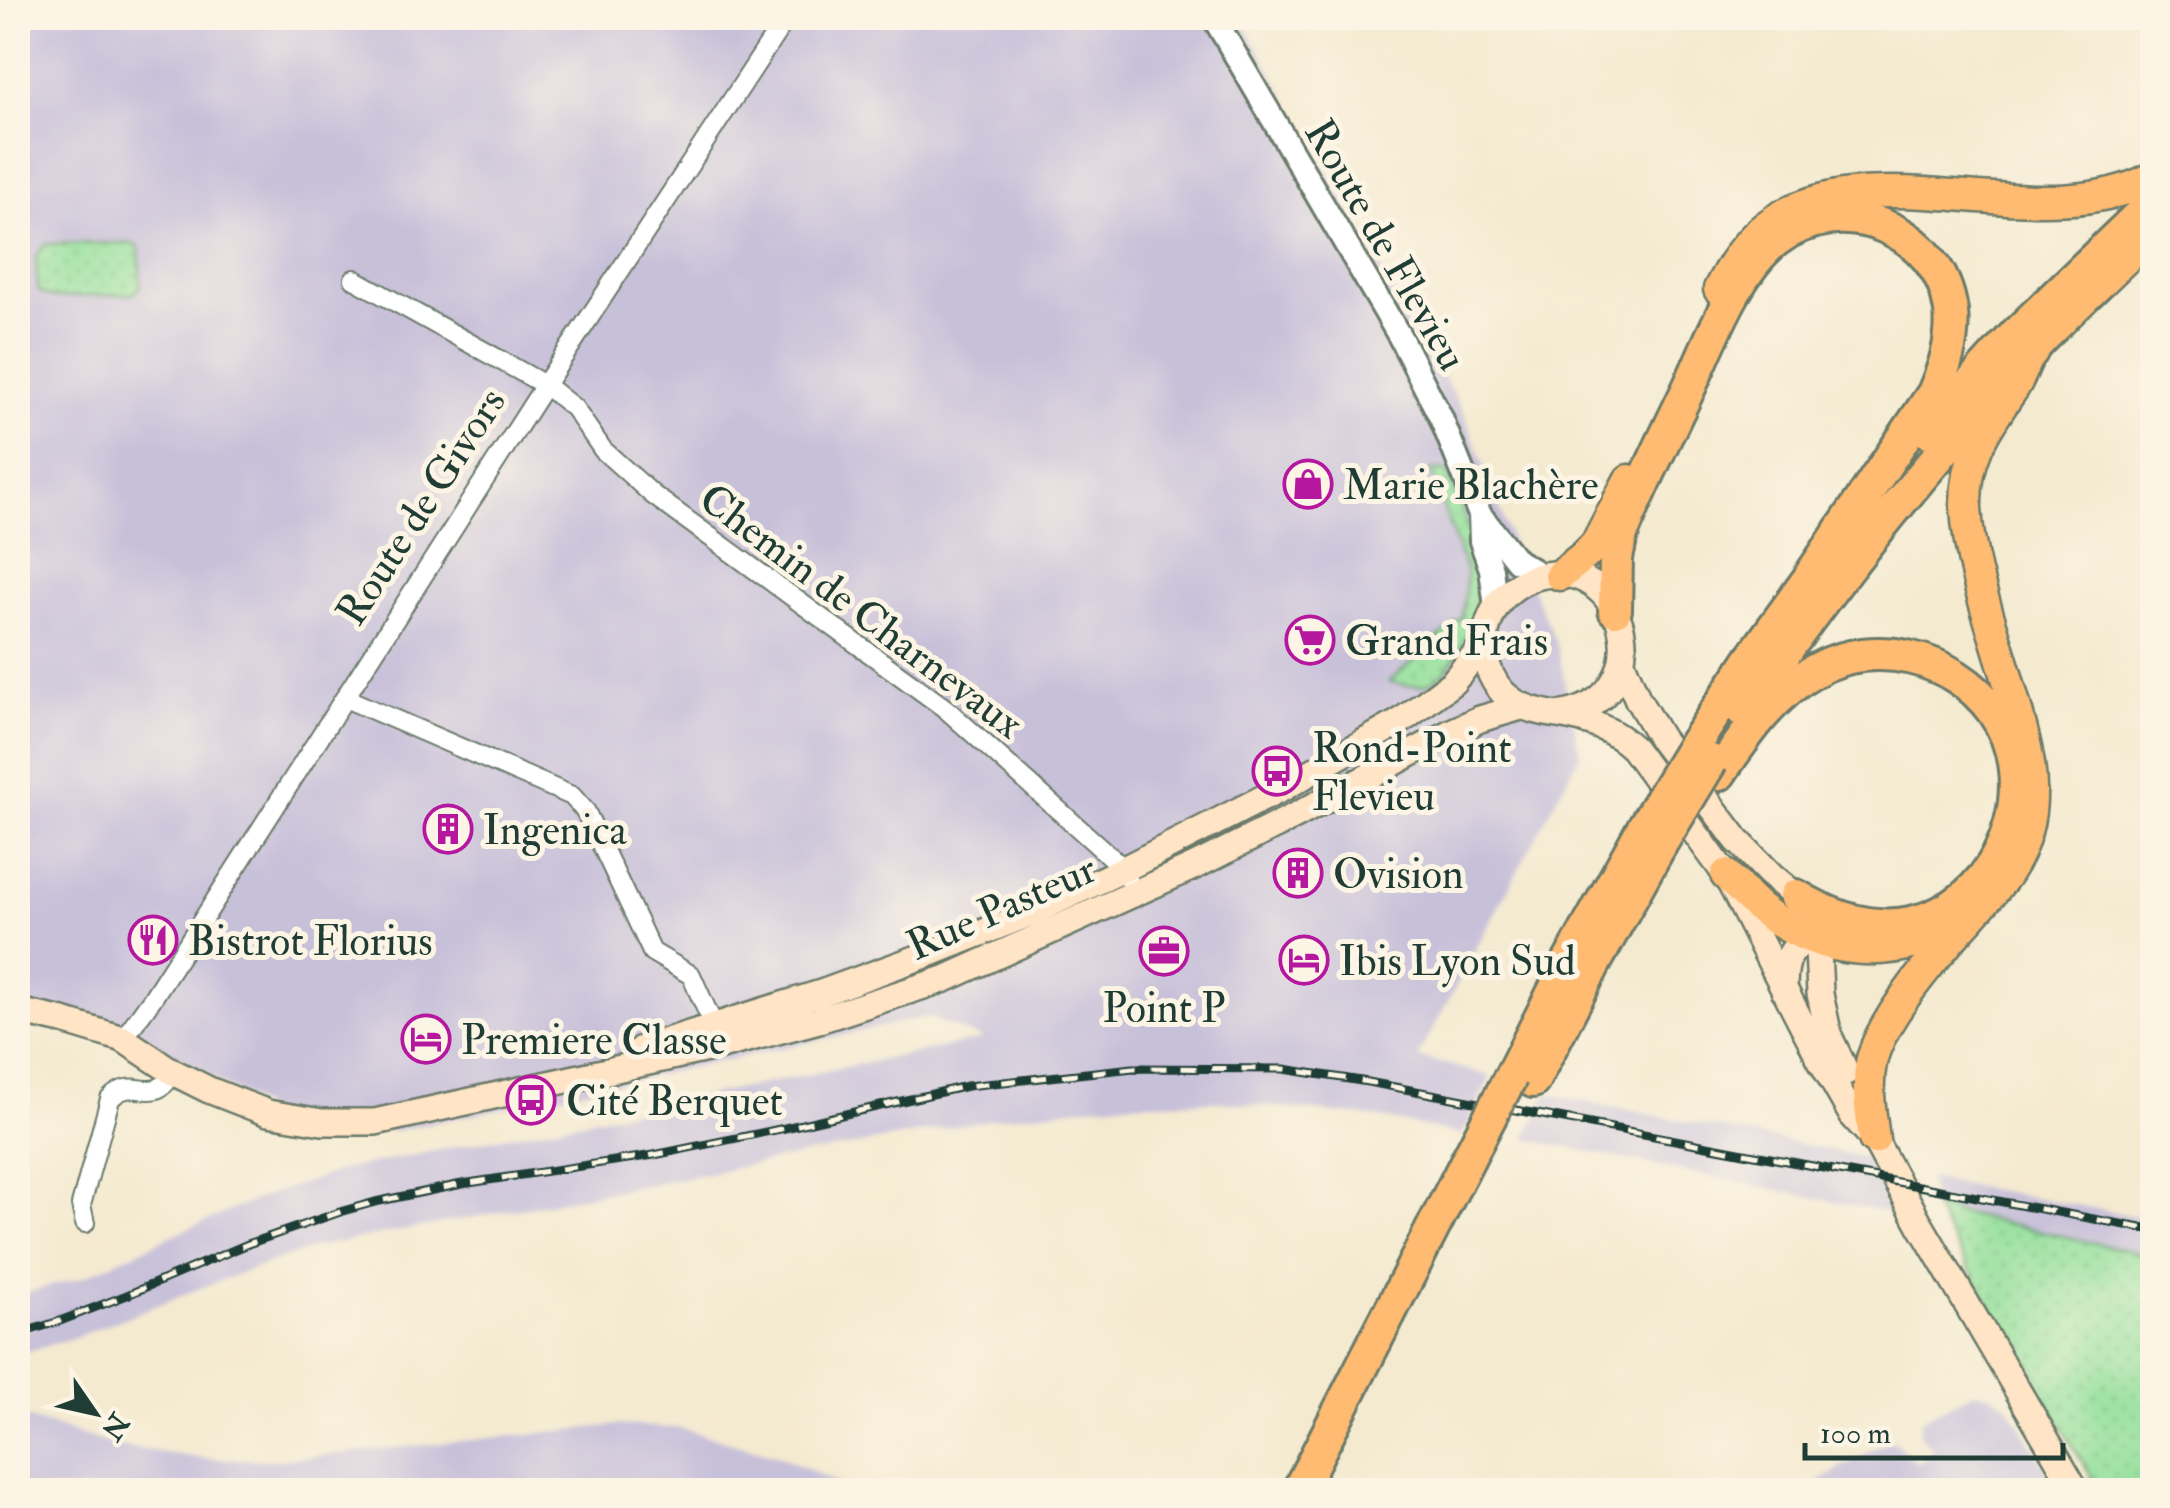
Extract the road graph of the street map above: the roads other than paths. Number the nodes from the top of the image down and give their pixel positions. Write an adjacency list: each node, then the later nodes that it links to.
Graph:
1 (786, 18): 8 (street, Route de Givors)
2 (1214, 18): 9 (street, Route de Flevieu)
3 (2152, 178): 11 (highway)
4 (2152, 203): 10 (highway)
5 (2152, 233): 7 (highway)
6 (354, 279): 8 (street, Chemin de Charnevaux)
7 (2032, 352): 19 (highway); 24 (highway)
8 (545, 384): 16 (street, Route de Givors); 22 (street, Chemin de Charnevaux)
9 (1480, 516): 11 (street, Route de Flevieu); 12 (street, Route de Flevieu)
10 (1811, 575): 13 (highway); 19 (highway)
11 (1552, 576): 12 (main road); 13 (main road)
12 (1496, 607): 14 (main road)
13 (1615, 610): 15 (main road)
14 (1484, 644): 17 (main road); 22 (main road, Rue Pasteur)
15 (1622, 662): 18 (main road); 23 (main road)
16 (344, 698): 30 (street); 31 (street, Route de Givors)
17 (1521, 706): 18 (main road); 22 (main road, Rue Pasteur)
18 (1557, 715): 21 (main road)
19 (1708, 759): 20 (highway, bridge); 25 (highway)
20 (1657, 841): 33 (highway); 33 (highway)
21 (1726, 875): 26 (highway); 27 (main road)
22 (1130, 880): 30 (main road, Rue Pasteur)
23 (1796, 896): 25 (highway); 26 (main road)
24 (1970, 917): 26 (highway); 34 (highway)
25 (1857, 923): 26 (main road)
26 (1812, 937): 27 (main road); 34 (main road)
27 (1784, 990): 34 (main road)
28 (18, 1011): 31 (main road, Rue Pasteur)
29 (18, 1027): 32 (main road, Rue Pasteur)
30 (718, 1036): 32 (main road, Rue Pasteur)
31 (124, 1039): 32 (main road, Rue Pasteur)
32 (173, 1072): 35 (street)
33 (1522, 1079): 36 (highway)
34 (1874, 1139): 39 (main road)
35 (85, 1223)
36 (1421, 1276): 37 (highway); 38 (highway)
37 (1299, 1490)
38 (1324, 1490)
39 (2076, 1490)

